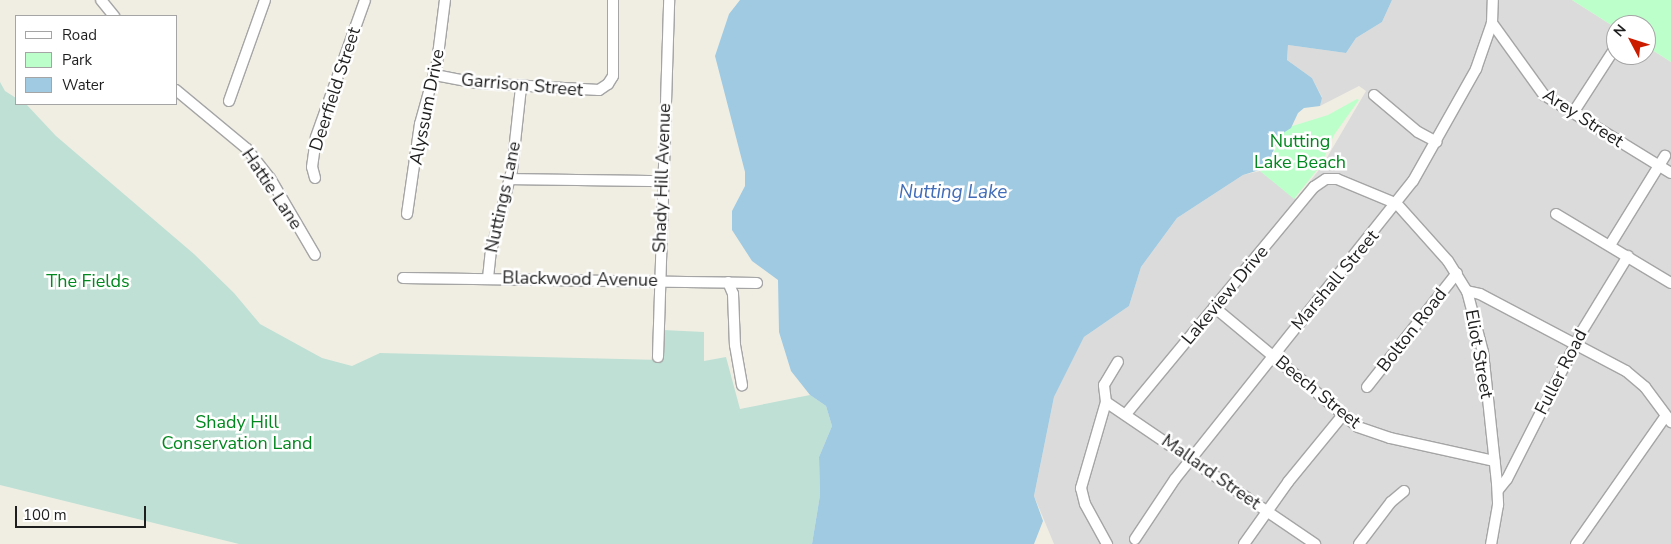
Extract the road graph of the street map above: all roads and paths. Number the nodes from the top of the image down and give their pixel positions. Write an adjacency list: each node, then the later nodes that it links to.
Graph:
1 (101, 0): 8 (street)
2 (265, 0): 15 (street)
3 (365, 0): 21 (street, Deerfield Street)
4 (445, 0): 11 (street, Alyssum Drive)
5 (613, 0): 12 (street, Garrison Street)
6 (669, 0): 24 (street, Shady Hill Avenue)
7 (1493, 0): 9 (street, Marshall Street)
8 (113, 15)
9 (1492, 23): 16 (street, Arey Street); 17 (street, Marshall Street)
10 (1606, 61): 16 (street)
11 (434, 75): 12 (street, Garrison Street); 26 (street, Alyssum Drive)
12 (521, 87): 22 (street, Nuttings Lane)
13 (178, 92): 29 (street, Hattie Lane)
14 (1374, 95): 17 (street)
15 (229, 101)
16 (1573, 113): 19 (street, Arey Street)
17 (1436, 142): 25 (street, Marshall Street)
18 (1665, 156): 19 (street)
19 (1659, 166): 20 (street, Arey Street); 28 (street)
20 (1671, 173)
21 (315, 178)
22 (510, 179): 24 (street); 33 (street, Nuttings Lane)
23 (1326, 179): 25 (street, Eliot Street); 39 (street, Lakeview Drive)
24 (662, 180): 34 (street, Shady Hill Avenue)
25 (1397, 204): 31 (street, Eliot Street); 41 (street, Marshall Street)
26 (407, 214)
27 (1556, 214): 28 (street)
28 (1610, 245): 30 (street)
29 (315, 255)
30 (1628, 256): 37 (street); 40 (street, Fuller Road)
31 (1457, 273): 38 (street, Eliot Street); 45 (street, Bolton Road)
32 (403, 278): 33 (street, Blackwood Avenue)
33 (488, 278): 34 (street, Blackwood Avenue)
34 (659, 279): 35 (street, Blackwood Avenue); 42 (street, Shady Hill Avenue)
35 (728, 282): 36 (street, Blackwood Avenue); 44 (street)
36 (757, 283)
37 (1671, 283)
38 (1467, 291): 40 (street); 51 (street, Eliot Street)
39 (1214, 307): 41 (street, Beech Street); 47 (street, Lakeview Drive)
40 (1575, 344): 49 (street); 52 (street, Fuller Road)
41 (1272, 355): 48 (street, Beech Street); 50 (street, Marshall Street)
42 (658, 357)
43 (1118, 362): 46 (street)
44 (742, 385)
45 (1367, 387)
46 (1106, 402): 47 (street, Mallard Street); 56 (street)
47 (1126, 414): 50 (street, Mallard Street)
48 (1342, 416): 51 (street, Beech Street); 54 (street)
49 (1668, 420): 61 (street)
50 (1191, 459): 54 (street, Mallard Street); 55 (street, Marshall Street)
51 (1494, 461): 52 (street, Eliot Street)
52 (1498, 490): 60 (street, Eliot Street)
53 (1404, 491): 59 (street)
54 (1267, 511): 57 (street); 58 (street, Mallard Street)
55 (1135, 539)
56 (1107, 544)
57 (1244, 544)
58 (1316, 544)
59 (1359, 544)
60 (1490, 544)
61 (1576, 544)

